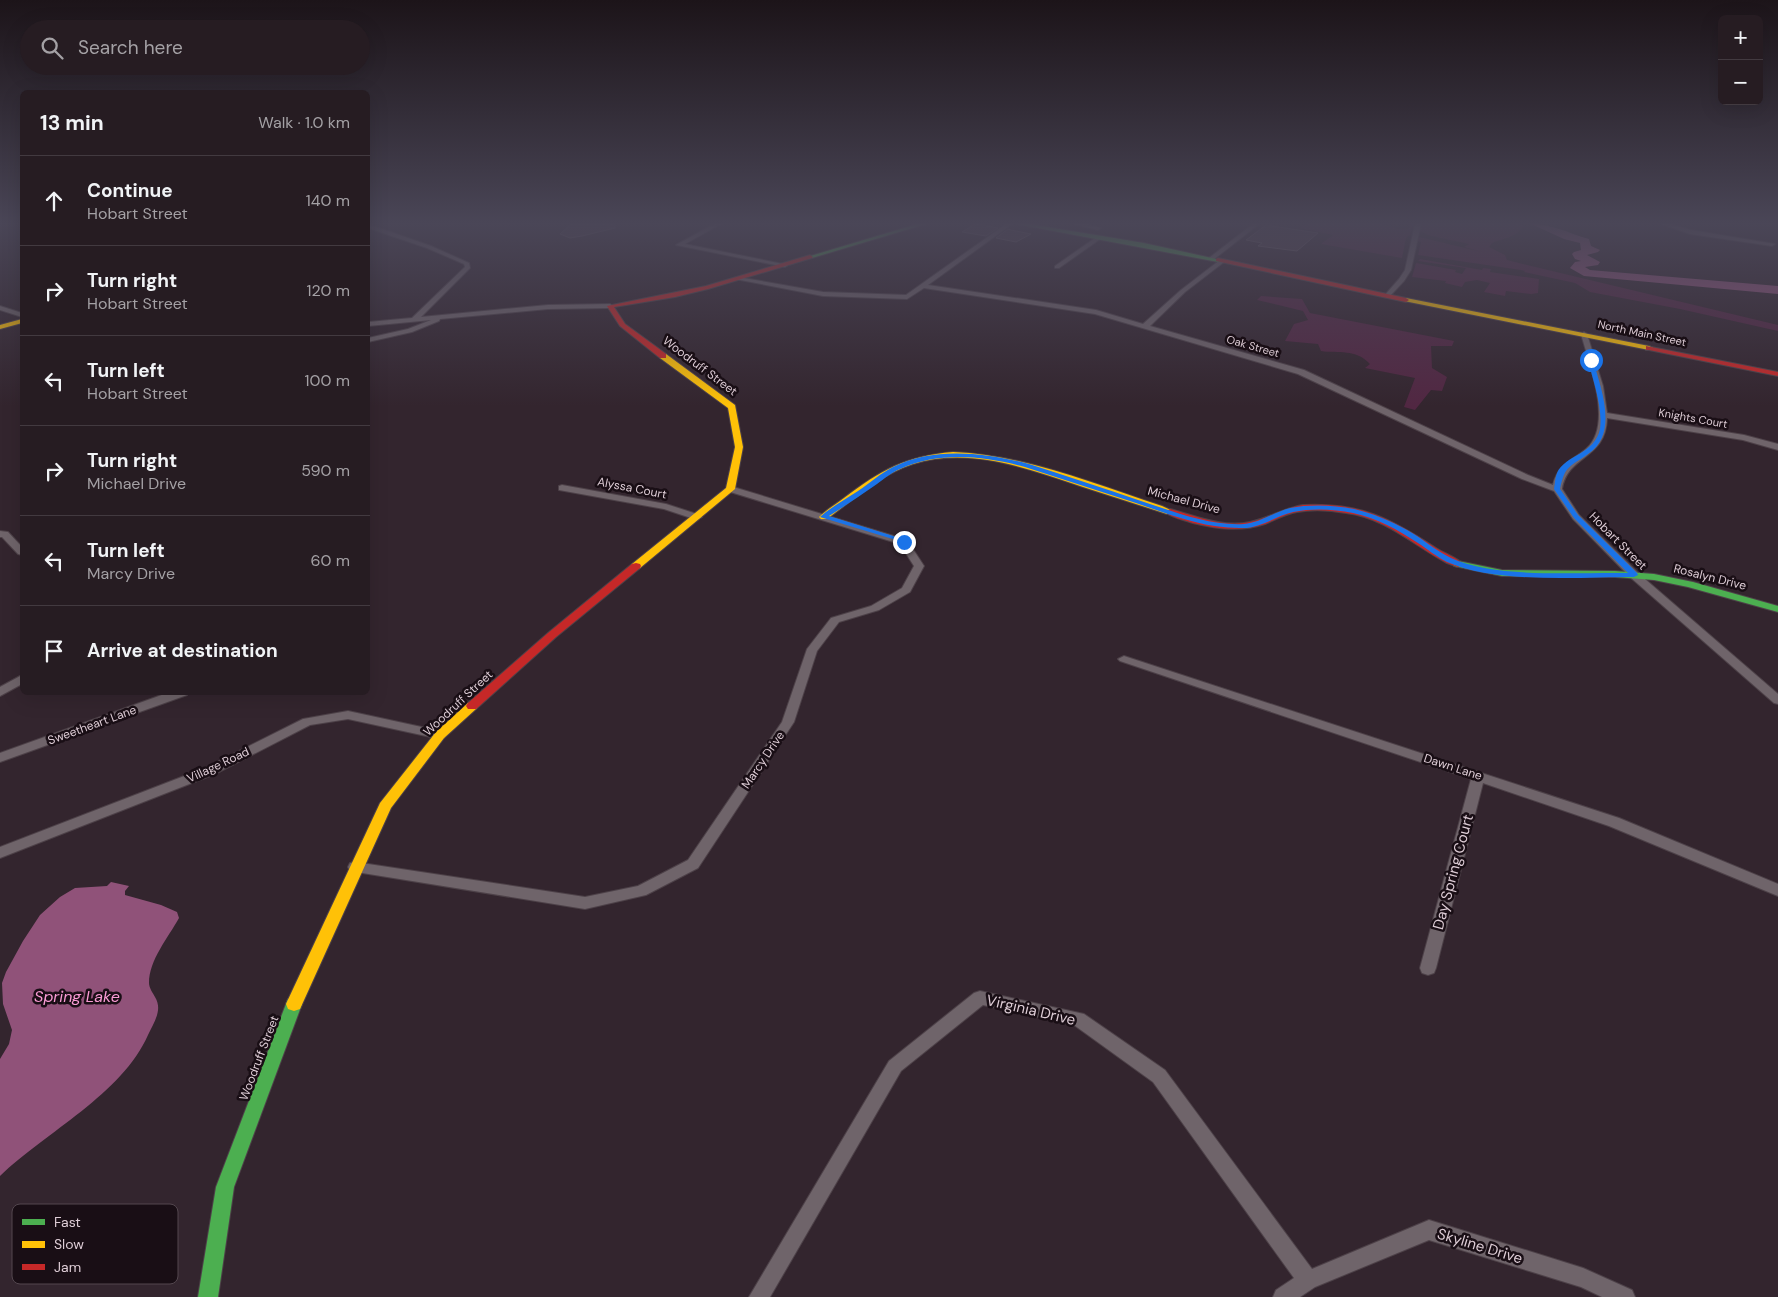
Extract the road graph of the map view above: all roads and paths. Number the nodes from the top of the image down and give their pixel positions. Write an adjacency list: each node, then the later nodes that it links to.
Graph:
1 (449, 285): 13 (street)
2 (717, 285): 9 (main road)
3 (765, 285): 7 (street)
4 (1190, 285): 16 (street)
5 (1333, 285): 8 (main road, North Main Street)
6 (1398, 285): 8 (street)
7 (923, 286): 16 (street, Oak Street)
8 (1387, 296): 18 (main road, North Main Street)
9 (610, 306): 12 (street); 24 (main road, Woodruff Street)
10 (0, 308): 11 (street)
11 (20, 314)
12 (440, 317): 13 (street); 19 (street)
13 (415, 319): 15 (street)
14 (20, 322): 17 (main road)
15 (370, 324)
16 (1145, 326): 25 (street, Oak Street)
17 (0, 327)
18 (1584, 334): 20 (main road, North Main Street); 21 (street)
19 (370, 340)
20 (1778, 374)
21 (1603, 415): 22 (street, Knights Court); 25 (street)
22 (1778, 447)
23 (562, 488): 26 (street, Alyssa Court)
24 (730, 489): 26 (main road, Woodruff Street); 27 (street, Marcy Drive)
25 (1557, 489): 30 (street, Hobart Street)
26 (697, 516): 37 (main road, Woodruff Street)
27 (824, 517): 30 (main road, Michael Drive); 41 (street, Marcy Drive)
28 (0, 534): 29 (street)
29 (20, 550)
30 (1634, 575): 31 (main road, Rosalyn Drive); 36 (street, Hobart Street)
31 (1778, 609)
32 (1124, 659): 39 (street, Dawn Lane)
33 (20, 680): 34 (street)
34 (0, 692)
35 (175, 695): 38 (street, Sweetheart Lane)
36 (1778, 700)
37 (440, 735): 40 (street, Village Road); 41 (main road, Woodruff Street)
38 (0, 758)
39 (1478, 776): 42 (street, Dawn Lane); 43 (street, Day Spring Court)
40 (0, 853)
41 (355, 868): 45 (main road, Woodruff Street)
42 (1778, 890)
43 (1428, 968)
44 (1308, 1280): 46 (street, Virginia Drive); 47 (street, Skyline Drive); 48 (street, Skyline Drive)
45 (208, 1297)
46 (759, 1297)
47 (1283, 1297)
48 (1625, 1297)

